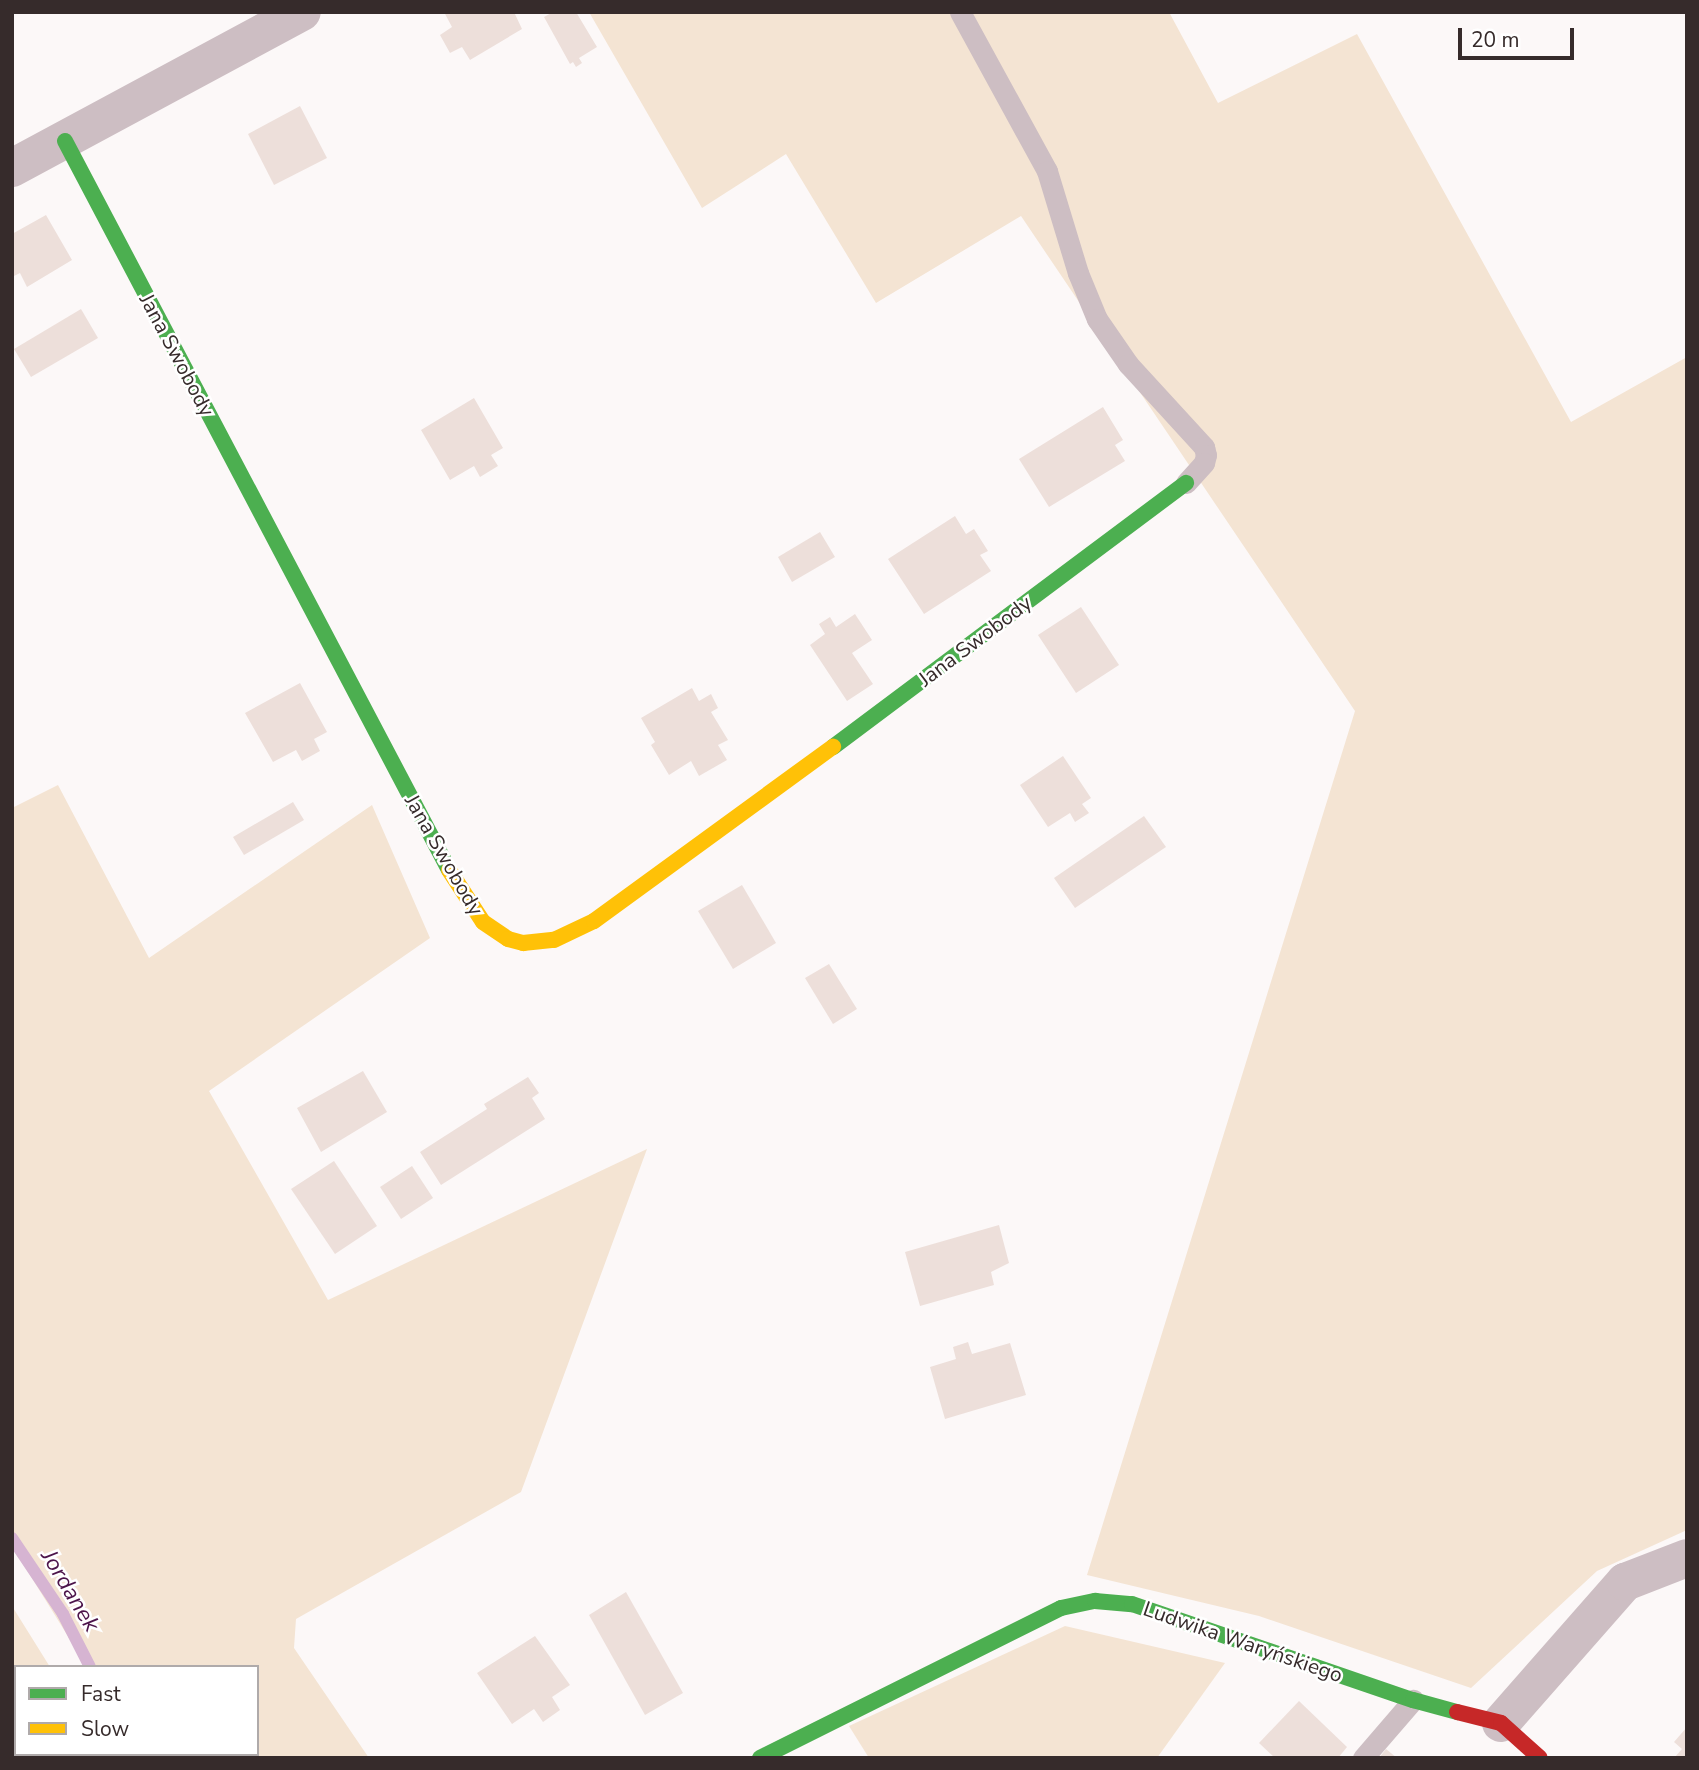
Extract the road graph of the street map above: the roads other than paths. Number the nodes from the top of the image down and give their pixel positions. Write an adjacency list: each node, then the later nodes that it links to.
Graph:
1 (302, 12): 3 (street)
2 (960, 12): 5 (lane)
3 (65, 141): 4 (street); 5 (street, Jana Swobody)
4 (12, 168)
5 (1185, 484)
6 (1687, 1558): 8 (street)
7 (1413, 1700): 8 (street, Ludwika Waryńskiego); 9 (street, Ludwika Waryńskiego); 10 (lane)
8 (1501, 1723): 11 (street)
9 (760, 1758)
10 (1363, 1758)
11 (1540, 1758)

